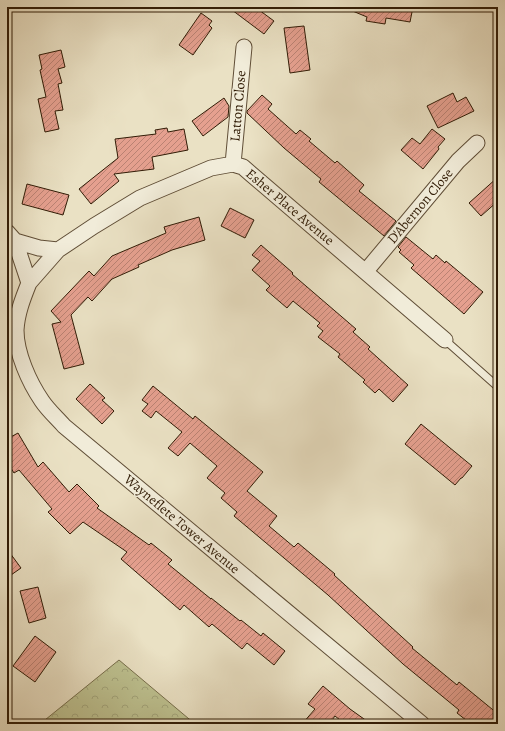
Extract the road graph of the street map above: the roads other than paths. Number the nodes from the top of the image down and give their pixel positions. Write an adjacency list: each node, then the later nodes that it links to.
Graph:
1 (244, 47): 3 (street, Latton Close)
2 (477, 143): 6 (street, D'Abernon Close)
3 (233, 164): 5 (street, Esher Place Avenue); 6 (street, Esher Place Avenue)
4 (11, 236): 5 (street); 7 (street)
5 (58, 250): 7 (street, Wayneflete Tower Avenue)
6 (366, 271): 8 (street, Esher Place Avenue)
7 (29, 283): 10 (street, Wayneflete Tower Avenue)
8 (445, 340): 9 (lane)
9 (498, 387)
10 (422, 724)

